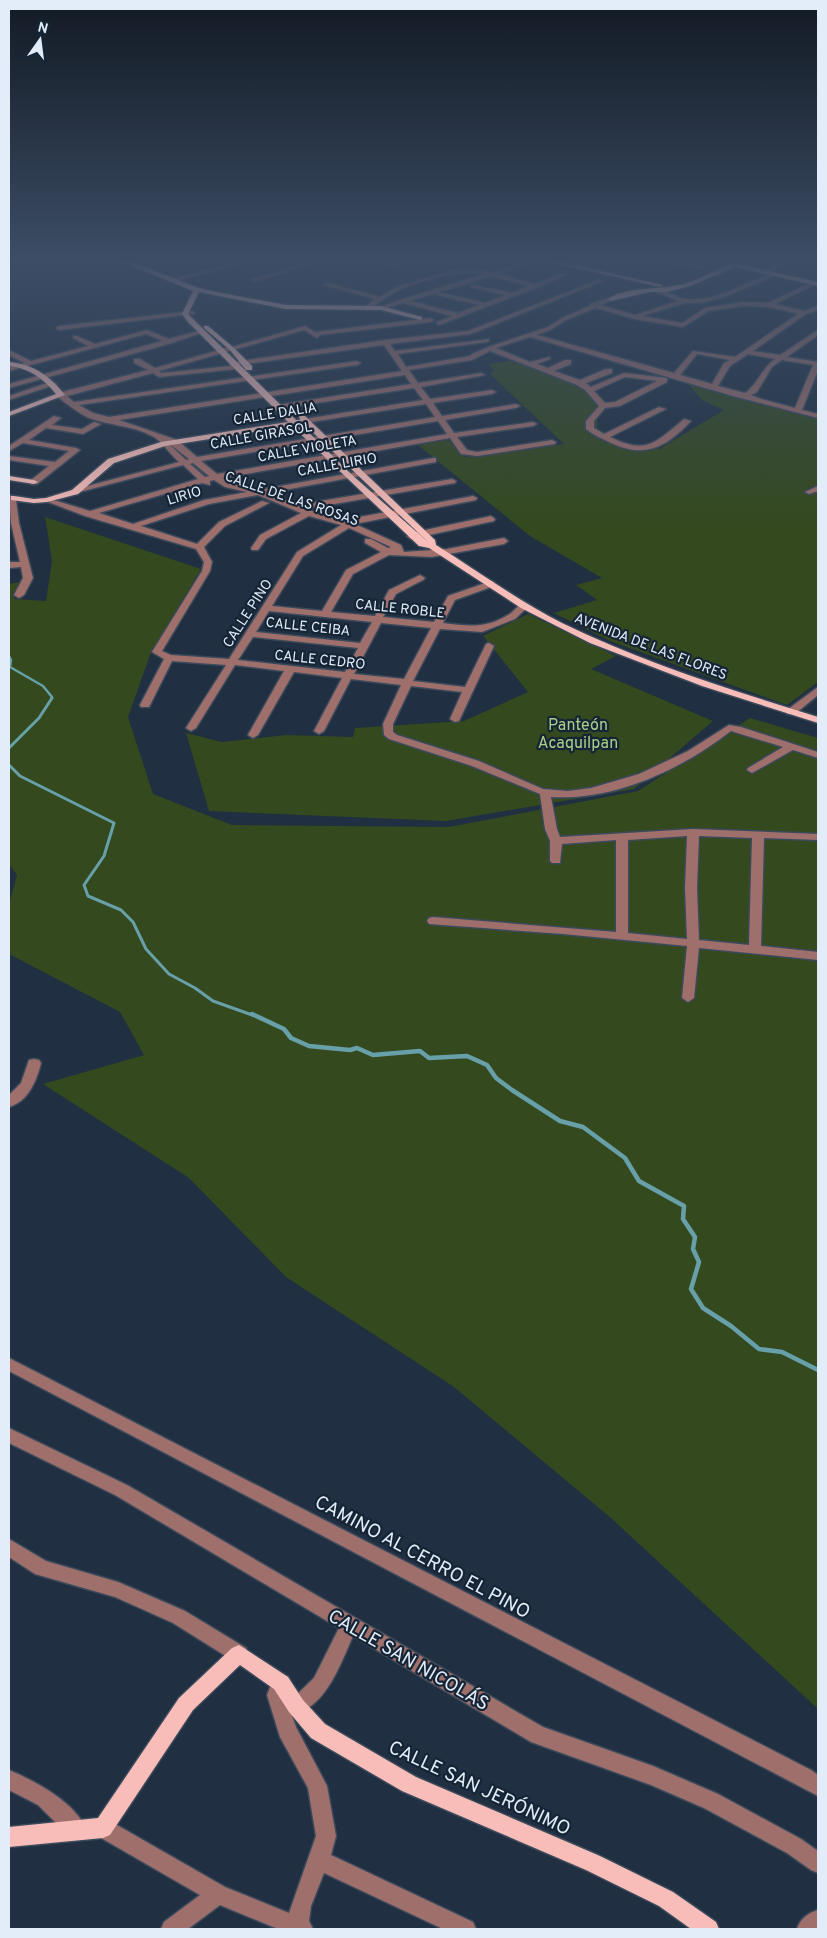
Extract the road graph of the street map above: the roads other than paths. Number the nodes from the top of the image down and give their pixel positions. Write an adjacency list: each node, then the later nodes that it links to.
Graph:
1 (85, 348): 23 (street)
2 (146, 348): 34 (street)
3 (217, 348): 14 (main road, AVENIDA DE LAS FLORES)
4 (341, 348): 24 (street)
5 (344, 348): 21 (street)
6 (390, 348): 17 (street)
7 (425, 348): 17 (street)
8 (491, 348): 29 (street)
9 (498, 348): 25 (street)
10 (573, 348): 33 (street)
11 (753, 348): 16 (street)
12 (794, 348): 18 (street)
13 (232, 349): 14 (street); 24 (main road, AVENIDA DE LAS FLORES)
14 (220, 351): 24 (main road, AVENIDA DE LAS FLORES); 28 (street)
15 (9, 352): 23 (street)
16 (748, 352): 18 (street); 19 (street)
17 (393, 353): 29 (street)
18 (780, 358): 26 (street); 50 (street)
19 (736, 359): 33 (street); 43 (street)
20 (137, 361): 28 (street)
21 (357, 362): 35 (street); 36 (street)
22 (9, 364): 23 (main road)
23 (26, 364): 27 (street); 34 (main road)
24 (238, 364): 28 (street); 35 (main road, AVENIDA DE LAS FLORES); 37 (main road, AVENIDA DE LAS FLORES)
25 (530, 364): 30 (street); 30 (street)
26 (818, 364): 61 (street)
27 (9, 369)
28 (154, 370): 49 (street)
29 (406, 370): 36 (street); 41 (street)
30 (547, 371): 39 (street)
31 (609, 371): 39 (street)
32 (481, 375): 41 (street)
33 (676, 375): 43 (street)
34 (43, 376): 40 (main road); 42 (street)
35 (258, 377): 37 (street); 46 (main road, AVENIDA DE LAS FLORES)
36 (373, 377): 46 (street)
37 (249, 379): 48 (main road, AVENIDA DE LAS FLORES); 54 (street)
38 (664, 380): 44 (street); 45 (street); 57 (street)
39 (580, 383): 45 (street)
40 (53, 384): 49 (main road); 51 (street)
41 (417, 384): 52 (street); 55 (street)
42 (9, 386)
43 (714, 386): 50 (street)
44 (696, 389)
45 (590, 390): 57 (street)
46 (274, 392): 48 (street); 55 (main road, AVENIDA DE LAS FLORES)
47 (492, 392): 52 (street, CALLE DALIA)
48 (264, 394): 58 (main road, AVENIDA DE LAS FLORES); 66 (street)
49 (62, 395): 54 (street, CALLE DE LAS ROSAS); 59 (main road)
50 (746, 395): 61 (street)
51 (9, 398)
52 (429, 401): 65 (street); 67 (street, CALLE DALIA)
53 (9, 404): 59 (street)
54 (72, 404): 66 (street, CALLE DE LAS ROSAS)
55 (289, 405): 58 (street); 67 (main road, AVENIDA DE LAS FLORES)
56 (516, 406): 65 (street, CALLE GIRASOL)
57 (603, 406): 74 (street)
58 (278, 407): 69 (main road, AVENIDA DE LAS FLORES)
59 (25, 408): 62 (main road)
60 (662, 409): 74 (street)
61 (798, 410): 63 (street)
62 (9, 414)
63 (818, 416)
64 (57, 418): 72 (street)
65 (440, 418): 73 (street); 75 (street, CALLE GIRASOL)
66 (106, 419): 78 (street, CALLE DE LAS ROSAS)
67 (304, 421): 69 (main road, CALLE DALIA); 75 (main road, AVENIDA DE LAS FLORES)
68 (687, 421): 74 (street)
69 (295, 423): 76 (main road, AVENIDA DE LAS FLORES); 79 (main road, CALLE DALIA)
70 (97, 424): 72 (street)
71 (533, 424): 73 (street, CALLE VIOLETA)
72 (45, 426): 77 (street)
73 (451, 436): 80 (street); 82 (street, CALLE VIOLETA)
74 (604, 437)
75 (322, 438): 76 (street, CALLE GIRASOL); 82 (main road, AVENIDA DE LAS FLORES)
76 (311, 440): 84 (main road, AVENIDA DE LAS FLORES); 85 (street, CALLE GIRASOL)
77 (22, 441): 81 (street); 88 (street)
78 (162, 441): 79 (main road, CALLE DALIA); 87 (street, CALLE DE LAS ROSAS); 97 (main road, CALLE DALIA)
79 (174, 442): 85 (street, CALLE DE LAS ROSAS)
80 (552, 442)
81 (9, 449)
82 (342, 456): 84 (street, CALLE VIOLETA); 89 (main road, AVENIDA DE LAS FLORES)
83 (9, 458): 88 (street)
84 (329, 458): 90 (main road, AVENIDA DE LAS FLORES); 92 (street, CALLE VIOLETA)
85 (194, 460): 87 (street, CALLE GIRASOL); 92 (street, CALLE DE LAS ROSAS)
86 (433, 460): 89 (street, CALLE LIRIO)
87 (183, 462): 93 (street, CALLE DE LAS ROSAS); 97 (street, CALLE GIRASOL)
88 (56, 465): 96 (street)
89 (359, 474): 90 (street, CALLE LIRIO); 100 (main road, AVENIDA DE LAS FLORES)
90 (348, 476): 98 (street, CALLE LIRIO); 102 (main road, AVENIDA DE LAS FLORES)
91 (9, 478): 96 (main road, CALLE GIRASOL)
92 (215, 478): 93 (street, CALLE VIOLETA); 98 (street, CALLE DE LAS ROSAS)
93 (202, 480): 101 (street, CALLE DE LAS ROSAS); 108 (street, CALLE VIOLETA)
94 (452, 481): 100 (street)
95 (818, 488): 99 (street)
96 (21, 491): 104 (main road, CALLE GIRASOL); 112 (street)
97 (75, 492): 104 (main road, CALLE GIRASOL)
98 (258, 492): 101 (street, CALLE LIRIO); 106 (street, CALLE DE LAS ROSAS)
99 (809, 492)
100 (379, 493): 102 (street); 107 (main road, AVENIDA DE LAS FLORES)
101 (247, 495): 105 (street, CALLE DE LAS ROSAS); 114 (street, LIRIO)
102 (368, 495): 106 (street); 110 (main road, AVENIDA DE LAS FLORES)
103 (472, 498): 107 (street)
104 (47, 500): 108 (street)
105 (265, 503): 109 (street, CALLE DE LAS ROSAS); 123 (street)
106 (297, 508): 109 (street, CALLE DE LAS ROSAS)
107 (400, 513): 110 (street); 115 (main road, AVENIDA DE LAS FLORES)
108 (88, 514): 114 (street)
109 (304, 515): 113 (street, CALLE DE LAS ROSAS); 124 (street)
110 (389, 515): 113 (street); 117 (main road, AVENIDA DE LAS FLORES)
111 (491, 519): 115 (street)
112 (12, 523): 120 (street)
113 (345, 526): 125 (street, CALLE DE LAS ROSAS); 126 (street, CALLE DE LAS ROSAS); 134 (street, CALLE PINO)
114 (131, 527): 118 (street)
115 (423, 534): 117 (street); 122 (main road, AVENIDA DE LAS FLORES)
116 (195, 535): 118 (street)
117 (411, 536): 122 (main road, AVENIDA DE LAS FLORES)
118 (180, 541): 123 (street)
119 (504, 541): 127 (street, CALLE DE LAS ROSAS)
120 (20, 542): 121 (street); 128 (street)
121 (9, 544)
122 (432, 546): 127 (main road, AVENIDA DE LAS FLORES)
123 (199, 547): 141 (street)
124 (255, 548)
125 (399, 550): 126 (street); 127 (street, CALLE DE LAS ROSAS)
126 (388, 551): 135 (street)
127 (443, 553): 131 (main road, AVENIDA DE LAS FLORES)
128 (26, 564): 129 (street); 132 (street)
129 (9, 565)
130 (420, 578): 136 (street)
131 (492, 584): 133 (main road, AVENIDA DE LAS FLORES); 137 (street)
132 (19, 595)
133 (524, 606): 137 (street, CALLE ROBLE); 149 (main road, AVENIDA DE LAS FLORES)
134 (267, 608): 135 (street, CALLE ROBLE); 138 (street, CALLE PINO)
135 (325, 614): 136 (street, CALLE ROBLE)
136 (378, 620): 137 (street, CALLE ROBLE); 139 (street)
137 (435, 626): 145 (street)
138 (250, 634): 139 (street, CALLE CEIBA); 142 (street, CALLE PINO)
139 (364, 646): 144 (street)
140 (489, 646): 146 (street)
141 (169, 658): 142 (street, CALLE CEDRO); 148 (street)
142 (231, 662): 143 (street, CALLE CEDRO); 152 (street, CALLE PINO)
143 (290, 670): 144 (street, CALLE CEDRO); 154 (street)
144 (347, 676): 145 (street, CALLE CEDRO); 153 (street)
145 (407, 683): 146 (street, CALLE CEDRO); 158 (street)
146 (468, 690): 150 (street)
147 (818, 690): 149 (street)
148 (146, 705)
149 (791, 712): 151 (main road, AVENIDA DE LAS FLORES)
150 (455, 719)
151 (818, 720)
152 (191, 728)
153 (319, 731)
154 (253, 735)
155 (793, 746): 156 (street); 157 (street); 158 (street)
156 (818, 755)
157 (752, 770)
158 (545, 793): 163 (street)
159 (693, 832): 160 (street); 161 (street); 167 (street)
160 (758, 834): 162 (street); 168 (street)
161 (622, 837): 163 (street); 166 (street)
162 (818, 837)
163 (556, 841): 164 (street)
164 (556, 861)
165 (433, 922): 166 (street)
166 (622, 937): 167 (street)
167 (693, 944): 168 (street); 170 (street)
168 (755, 948): 169 (street)
169 (818, 956)
170 (688, 998)
171 (34, 1063): 172 (street)
172 (9, 1102)
173 (9, 1364): 181 (street, CAMINO AL CERRO EL PINO)
174 (9, 1435): 176 (street, CALLE SAN NICOLÁS)
175 (9, 1547): 177 (street, CALLE SAN JERÓNIMO)
176 (350, 1624): 179 (street); 186 (street, CALLE SAN NICOLÁS)
177 (239, 1654): 178 (main road, CALLE SAN JERÓNIMO); 182 (main road)
178 (281, 1683): 179 (main road, CALLE SAN JERÓNIMO); 185 (street)
179 (296, 1706): 192 (main road, CALLE SAN JERÓNIMO)
180 (9, 1780): 183 (street)
181 (818, 1786)
182 (103, 1828): 183 (main road); 187 (street)
183 (76, 1830): 184 (main road)
184 (9, 1837)
185 (319, 1860): 189 (street); 191 (street)
186 (818, 1863)
187 (218, 1894): 189 (street); 190 (street)
188 (818, 1920): 193 (street)
189 (299, 1928)
190 (171, 1929)
191 (466, 1929)
192 (709, 1929)
193 (807, 1929)

